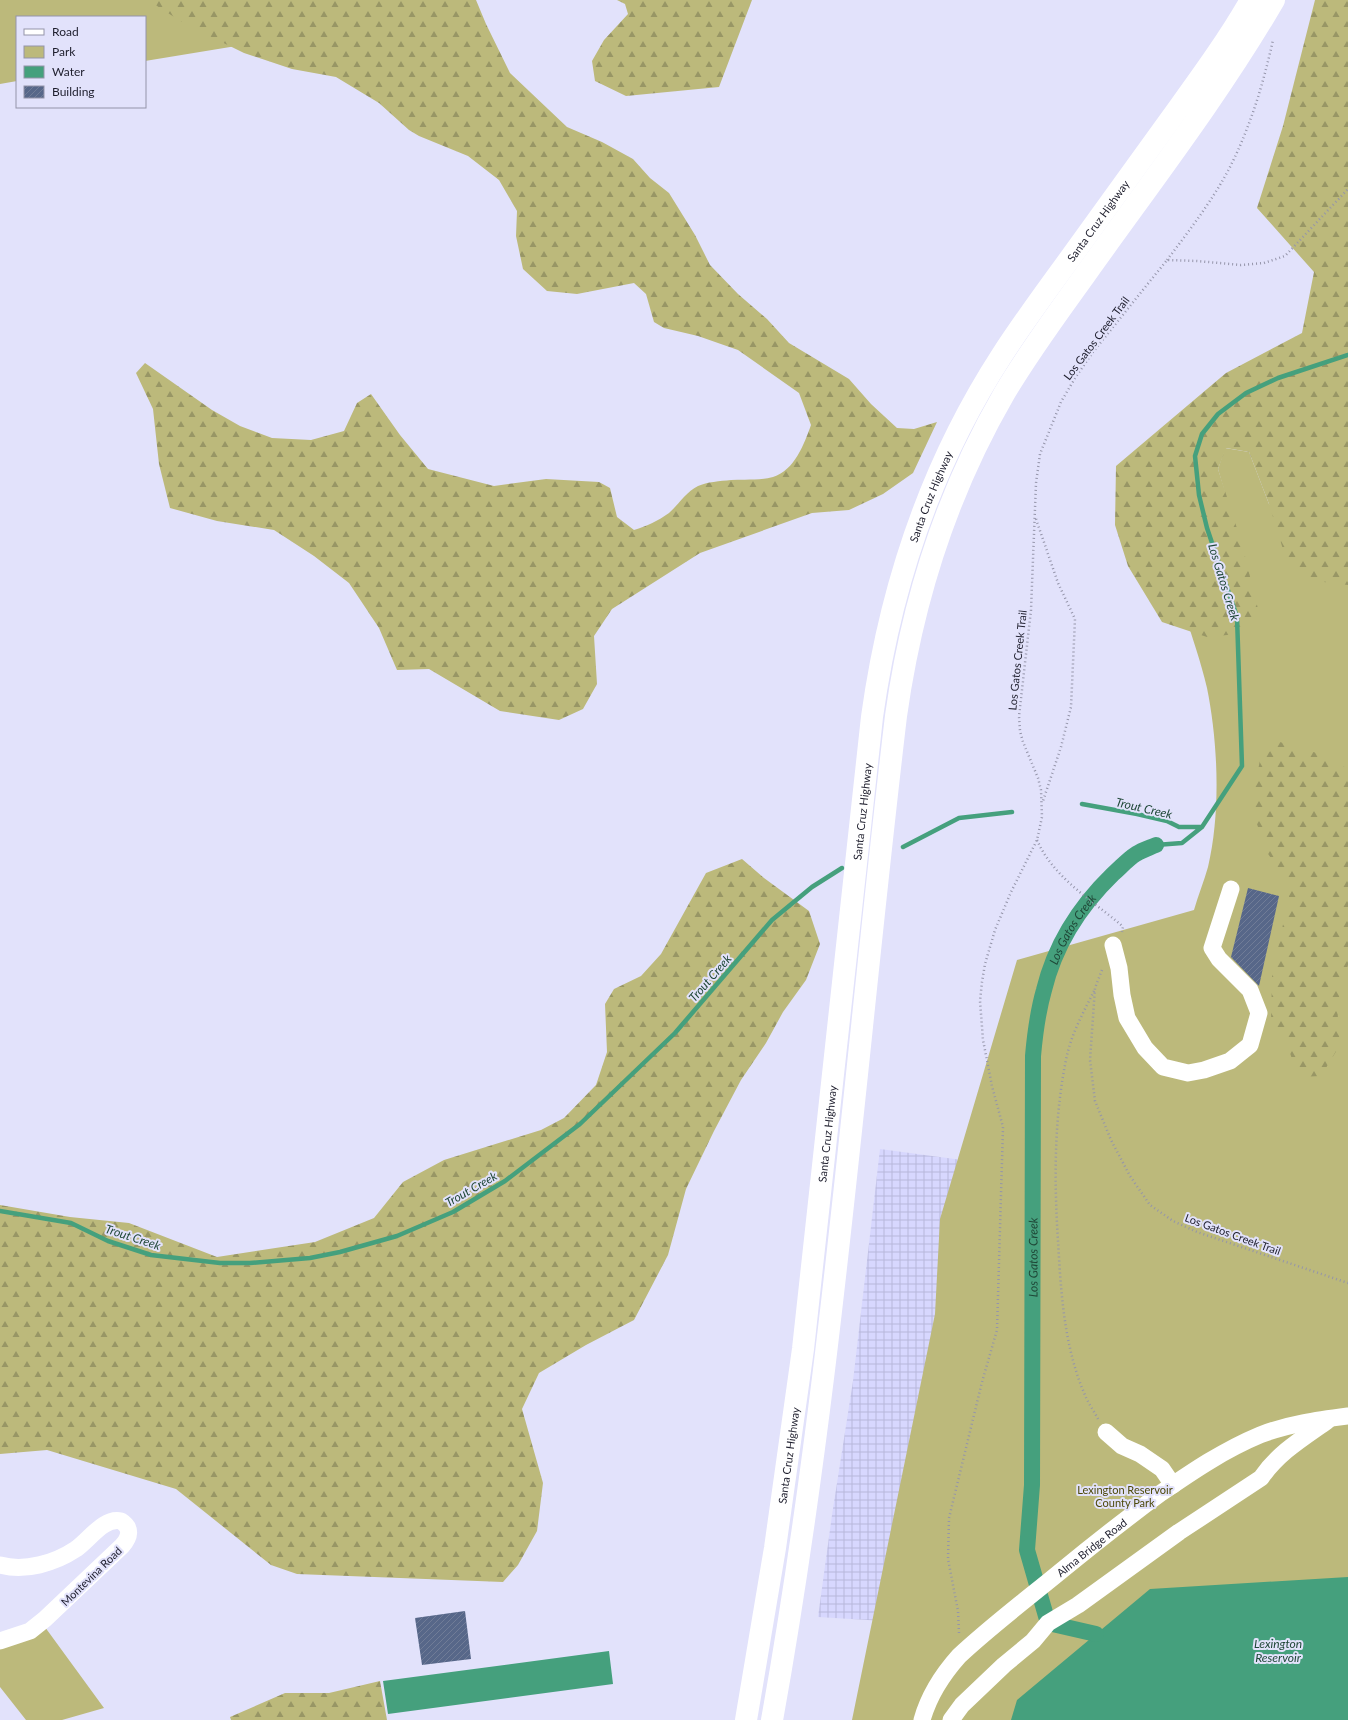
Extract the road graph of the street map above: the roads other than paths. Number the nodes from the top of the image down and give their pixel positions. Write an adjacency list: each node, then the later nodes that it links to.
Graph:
1 (1251, 0): 10 (highway, Santa Cruz Highway)
2 (1274, 0): 11 (highway, Santa Cruz Highway)
3 (1231, 889): 4 (street)
4 (1113, 945)
5 (1340, 1417): 7 (street, Alma Bridge Road); 13 (street)
6 (1106, 1432): 7 (street)
7 (1173, 1485): 12 (street, Alma Bridge Road)
8 (0, 1565): 9 (street, Montevina Road)
9 (0, 1641)
10 (746, 1720)
11 (772, 1720)
12 (922, 1720)
13 (951, 1720)

